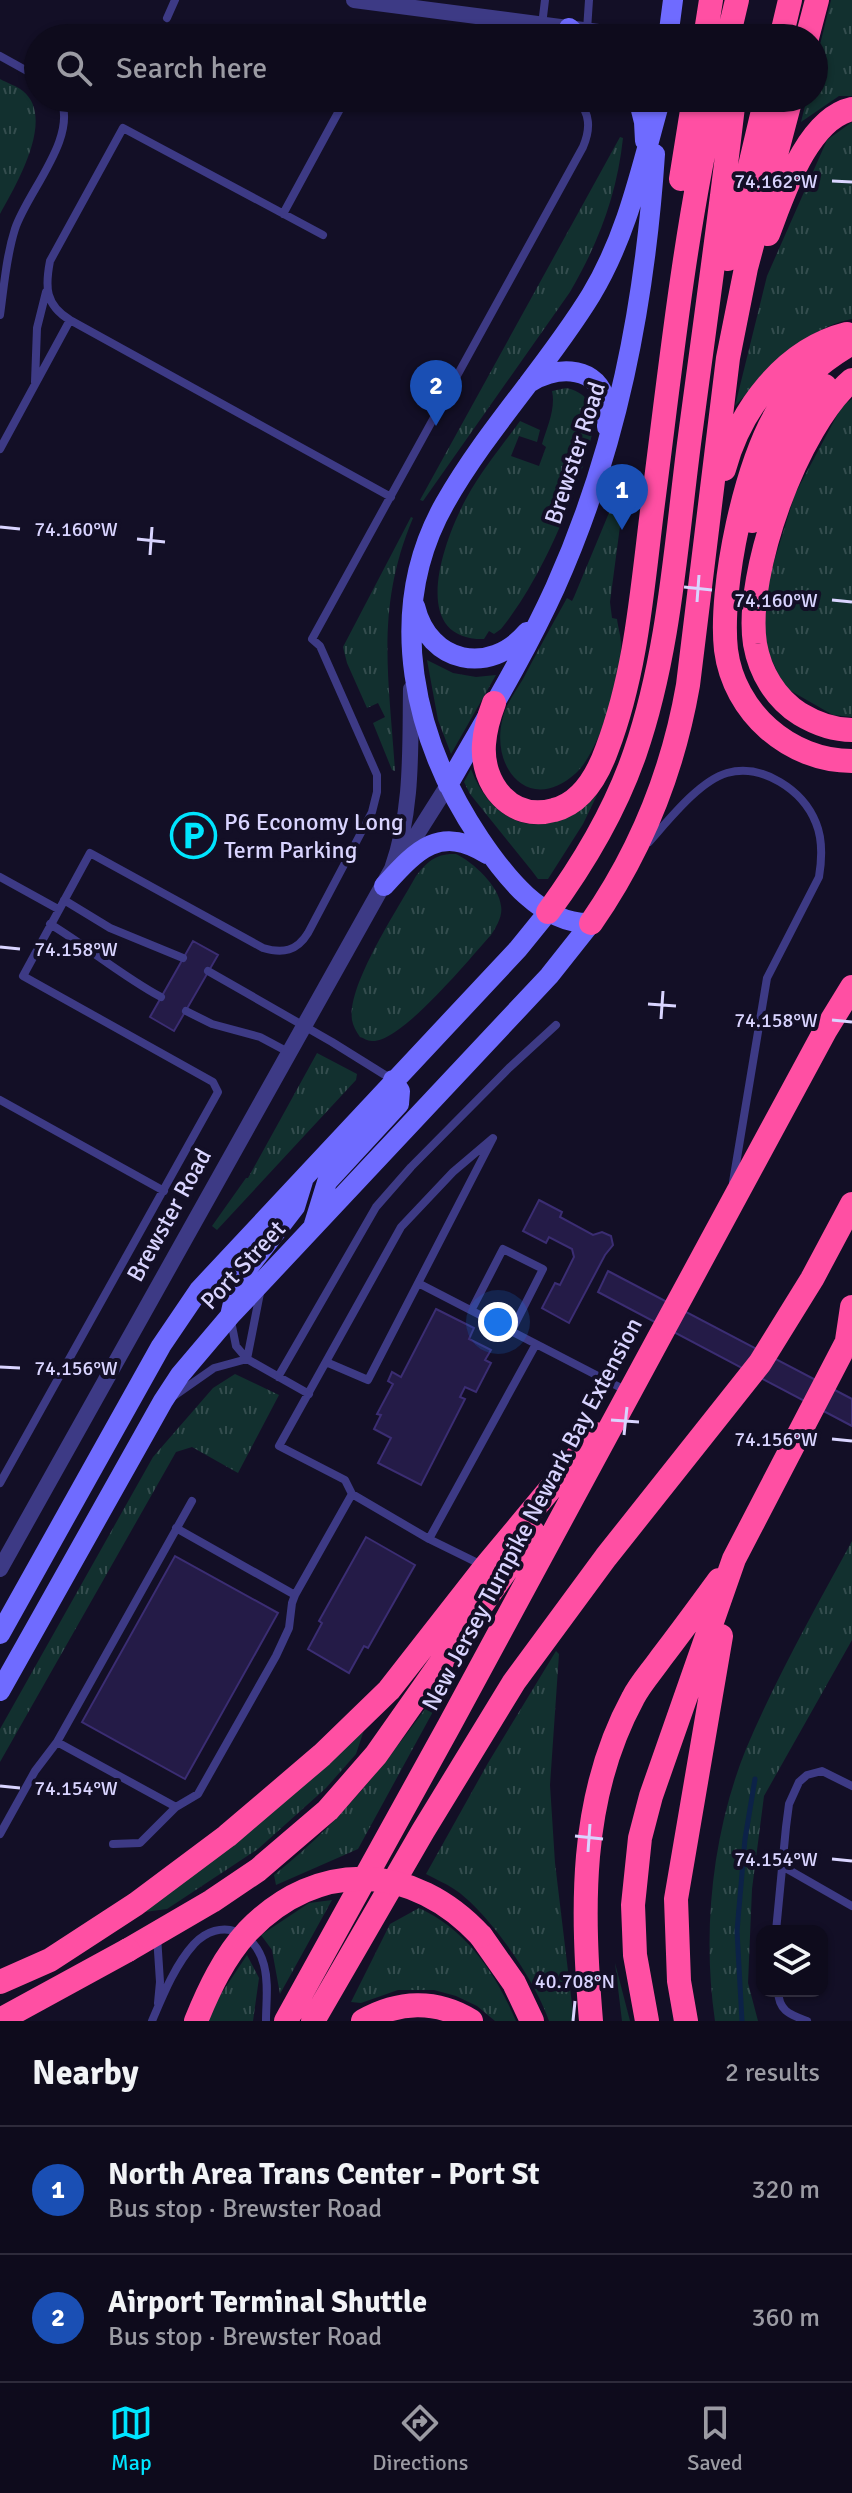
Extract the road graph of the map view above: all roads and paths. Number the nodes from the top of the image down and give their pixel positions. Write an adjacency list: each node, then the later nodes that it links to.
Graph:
1 (175, 0): 11 (lane)
2 (354, 0): 12 (street)
3 (545, 0): 13 (lane)
4 (589, 0): 14 (lane)
5 (673, 0): 15 (street)
6 (711, 0): 16 (highway)
7 (737, 0): 17 (highway)
8 (746, 0): 18 (highway)
9 (790, 0): 19 (highway)
10 (817, 0): 20 (highway)
11 (167, 18)
12 (534, 24)
13 (542, 24)
14 (582, 24)
15 (670, 24)
16 (707, 24)
17 (731, 24)
18 (743, 24)
19 (784, 24)
20 (811, 24)
21 (0, 56): 22 (lane)
22 (24, 69)
23 (852, 109): 43 (highway)
24 (65, 112): 39 (lane)
25 (338, 112): 36 (lane)
26 (586, 112): 51 (lane)
27 (642, 112): 35 (street)
28 (657, 112): 35 (street, Brewster Road)
29 (658, 112): 50 (street, Brewster Road)
30 (692, 112): 52 (highway)
31 (712, 112): 52 (highway)
32 (732, 112): 48 (highway)
33 (763, 112): 48 (highway)
34 (787, 112): 43 (highway)
35 (646, 152): 46 (street, Brewster Road)
36 (283, 214): 37 (lane); 38 (lane)
37 (323, 235)
38 (47, 288): 40 (lane); 47 (lane)
39 (0, 315)
40 (70, 320): 47 (lane); 51 (lane)
41 (852, 332): 53 (highway)
42 (852, 343): 56 (highway)
43 (728, 358): 53 (highway)
44 (852, 369): 56 (highway)
45 (852, 380): 59 (highway)
46 (528, 383): 50 (street); 54 (street, Brewster Road)
47 (35, 385): 49 (lane)
48 (689, 438): 68 (highway)
49 (0, 449)
50 (607, 451): 55 (street, Brewster Road)
51 (391, 497): 66 (lane)
52 (652, 511): 58 (highway)
53 (704, 566): 63 (highway)
54 (413, 599): 55 (street); 57 (street, Brewster Road)
55 (543, 613): 58 (street, Brewster Road)
56 (726, 624): 60 (highway)
57 (412, 659): 61 (street, Brewster Road); 65 (street, Brewster Road)
58 (494, 703): 61 (street, Brewster Road)
59 (852, 730)
60 (852, 761)
61 (448, 785): 62 (street, Brewster Road); 65 (street, Brewster Road)
62 (493, 858): 65 (street); 68 (street, Brewster Road)
63 (629, 863): 69 (highway); 87 (lane)
64 (0, 877): 67 (lane)
65 (384, 886): 79 (street, Brewster Road)
66 (64, 900): 67 (lane); 71 (lane)
67 (58, 909): 70 (lane)
68 (548, 912): 69 (street, Brewster Road); 82 (street, Port Street)
69 (591, 923): 88 (street, Port Street)
70 (50, 924): 75 (lane); 85 (lane)
71 (183, 958)
72 (852, 968): 80 (highway)
73 (208, 971): 79 (lane)
74 (852, 987): 80 (highway)
75 (161, 997)
76 (852, 1000): 80 (highway)
77 (186, 1011): 81 (lane)
78 (556, 1025): 99 (lane)
79 (305, 1027): 81 (street, Brewster Road); 82 (lane)
80 (825, 1031): 87 (highway, New Jersey Turnpike Newark Bay Extension)
81 (290, 1053): 110 (street, Brewster Road)
82 (393, 1080): 84 (street, Port Street); 88 (street)
83 (0, 1100): 85 (lane)
84 (305, 1174): 93 (street); 112 (street, Port Street)
85 (164, 1191): 103 (lane)
86 (852, 1204): 131 (highway)
87 (728, 1210): 100 (highway, New Jersey Turnpike Newark Bay Extension)
88 (312, 1229): 89 (street, Port Street)
89 (264, 1280): 93 (street, Port Street); 97 (lane)
90 (418, 1283): 92 (lane); 98 (lane); 98 (lane)
91 (852, 1307): 95 (highway)
92 (472, 1309): 94 (lane); 94 (lane)
93 (230, 1316): 97 (lane); 102 (street, Port Street)
94 (512, 1330): 96 (lane)
95 (850, 1339): 108 (highway)
96 (536, 1344): 100 (lane); 107 (lane)
97 (247, 1359): 99 (lane); 102 (lane)
98 (326, 1362): 101 (lane)
99 (278, 1377): 101 (lane)
100 (631, 1393): 109 (highway); 122 (highway); 130 (highway, New Jersey Turnpike Newark Bay Extension)
101 (309, 1394): 104 (lane)
102 (161, 1404): 113 (street, Port Street)
103 (0, 1483)
104 (352, 1494): 107 (lane); 111 (lane)
105 (192, 1501): 106 (lane)
106 (176, 1528): 111 (lane); 114 (lane)
107 (429, 1539): 109 (lane)
108 (734, 1559): 135 (highway); 136 (highway); 137 (highway)
109 (486, 1566): 123 (highway)
110 (0, 1569)
111 (295, 1595): 116 (lane)
112 (0, 1634)
113 (0, 1691)
114 (57, 1742): 116 (lane); 117 (lane)
115 (852, 1786): 119 (lane)
116 (176, 1807): 118 (lane)
117 (0, 1834)
118 (113, 1844)
119 (782, 1866): 120 (lane); 121 (lane)
120 (852, 1906)
121 (777, 1925)
122 (157, 1933): 125 (lane); 126 (highway, bridge)
123 (0, 1982)
124 (779, 1997): 138 (lane)
125 (158, 2007): 127 (lane); 129 (lane)
126 (0, 2021)
127 (152, 2021)
128 (196, 2021): 134 (highway, bridge)
129 (266, 2021)
130 (286, 2021)
131 (313, 2021)
132 (363, 2021): 133 (highway)
133 (471, 2021)
134 (532, 2021)
135 (591, 2021)
136 (647, 2021)
137 (686, 2021)
138 (807, 2021)

